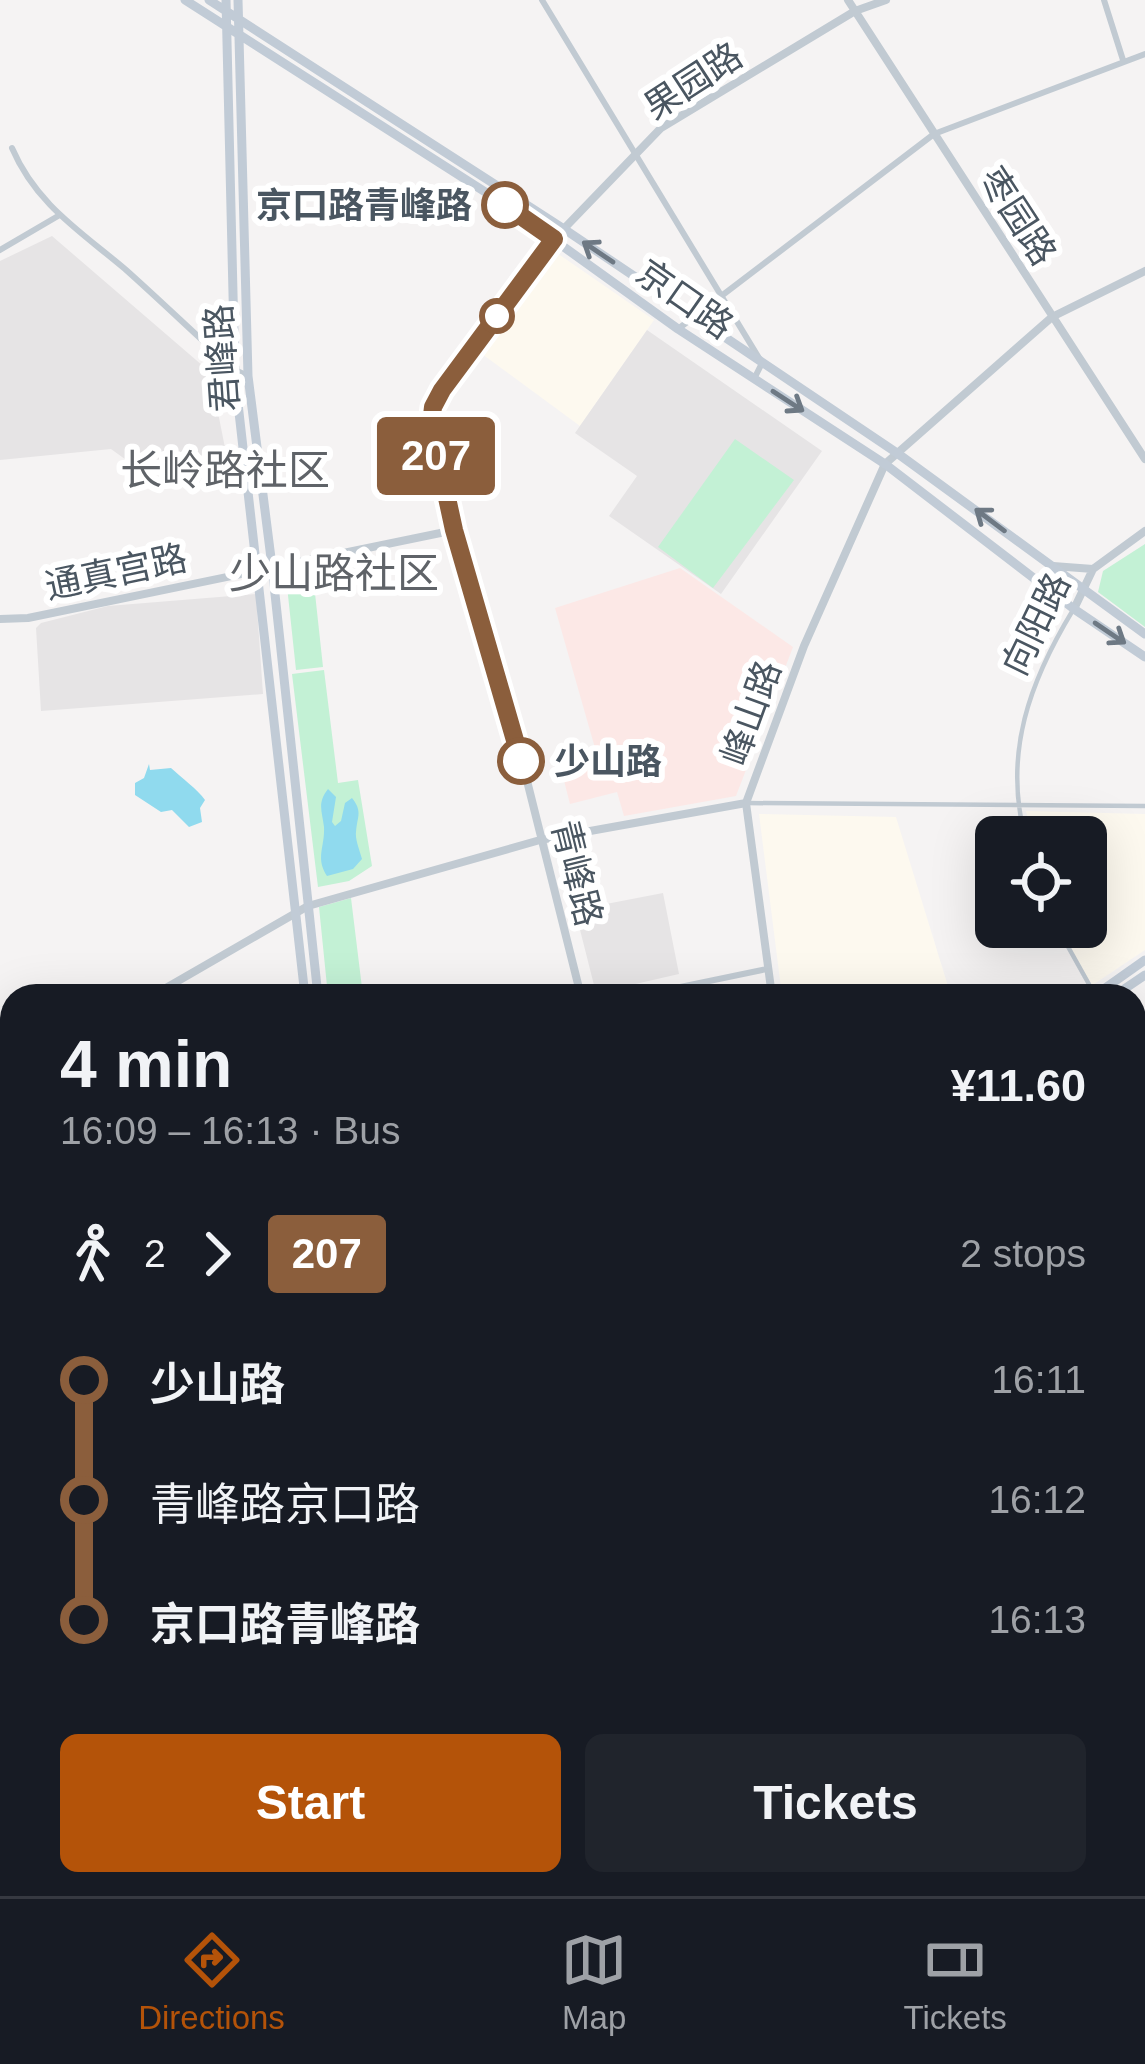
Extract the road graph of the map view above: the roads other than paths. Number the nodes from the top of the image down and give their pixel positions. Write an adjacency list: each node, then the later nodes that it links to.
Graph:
1 (185, 0): 11 (main road, 京口路)
2 (208, 0): 8 (main road, 京口路)
3 (238, 0): 10 (main road, 君峰路)
4 (542, 0): 17 (street)
5 (848, 0): 9 (street, 枣园路)
6 (886, 0): 9 (street, 果园路)
7 (1104, 0): 14 (street)
8 (225, 5): 10 (main road, 京口路); 11 (main road, 君峰路)
9 (855, 11): 15 (street, 枣园路); 17 (street, 果园路)
10 (237, 19): 12 (main road, 君峰路); 19 (main road, 京口路)
11 (224, 25): 12 (main road, 京口路); 28 (main road, 君峰路)
12 (237, 33): 20 (main road, 京口路); 29 (main road, 君峰路)
13 (1145, 54): 14 (street)
14 (1123, 60): 15 (street)
15 (934, 134): 23 (street); 25 (street, 枣园路)
16 (12, 148): 18 (street)
17 (634, 156): 19 (street, 果园路); 23 (street)
18 (58, 216): 21 (street); 28 (street)
19 (564, 229): 20 (street, 果园路); 24 (main road, 京口路, one-way to 19)
20 (554, 239): 26 (main road, 京口路); 34 (street, 青峰路)
21 (0, 250)
22 (1145, 272): 25 (street)
23 (720, 298): 24 (street); 27 (street)
24 (694, 317): 26 (street); 27 (main road, 京口路)
25 (1052, 317): 31 (street); 32 (street, 枣园路)
26 (679, 329): 30 (main road, 京口路)
27 (762, 363): 30 (street); 31 (main road, 京口路)
28 (235, 370): 29 (street); 38 (main road, 君峰路)
29 (248, 376): 37 (main road, 君峰路)
30 (754, 379): 33 (main road, 京口路, one-way to 33)
31 (897, 453): 33 (street); 36 (main road, 京口路, one-way to 31)
32 (1145, 459)
33 (884, 464): 41 (main road, 京口路); 45 (street, 峰山路)
34 (454, 530): 37 (street, 通真宫路); 49 (street, 青峰路)
35 (1145, 531): 39 (street, 向阳路)
36 (1049, 565): 39 (street); 40 (main road, 京口路)
37 (272, 566): 38 (street, 通真宫路); 50 (main road, 君峰路)
38 (259, 569): 42 (street, 通真宫路); 51 (main road, 君峰路)
39 (1093, 569): 40 (street, 向阳路)
40 (1083, 590): 41 (street, 向阳路); 43 (main road, 京口路)
41 (1074, 609): 44 (main road, 京口路, one-way to 44); 46 (street, 向阳路)
42 (0, 619)
43 (1145, 634)
44 (1145, 657)
45 (746, 803): 46 (street); 49 (street); 54 (street, 峰山路)
46 (1017, 806): 47 (street); 48 (street, 向阳路)
47 (1145, 806)
48 (1020, 816)
49 (540, 840): 50 (street); 58 (street, 青峰路)
50 (308, 906): 51 (street); 57 (main road, 君峰路)
51 (296, 911): 55 (street); 56 (main road, 君峰路)
52 (1069, 948): 61 (street)
53 (1145, 960): 62 (main road)
54 (767, 969): 59 (street); 60 (street, 峰山路)
55 (172, 984)
56 (304, 984)
57 (317, 984)
58 (577, 984)
59 (695, 984)
60 (770, 984)
61 (1088, 984)
62 (1112, 984)

